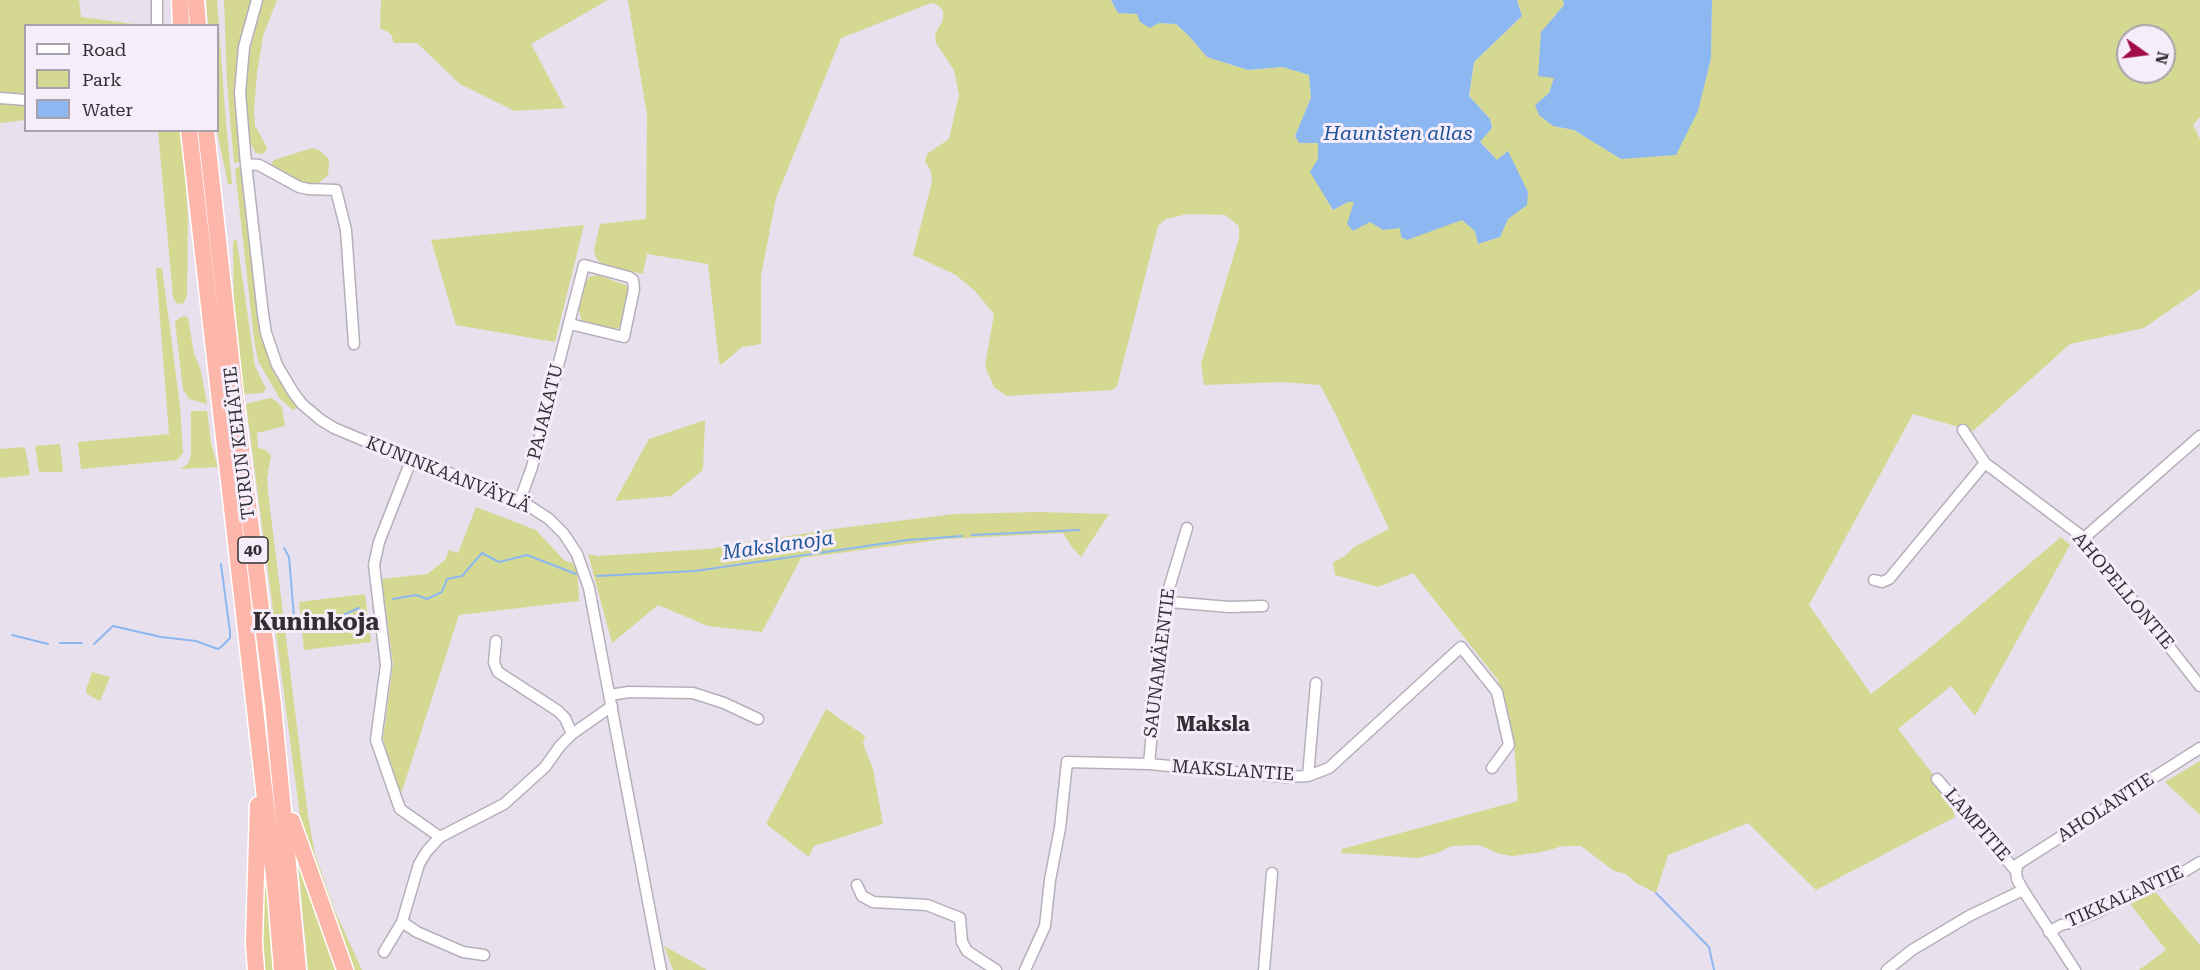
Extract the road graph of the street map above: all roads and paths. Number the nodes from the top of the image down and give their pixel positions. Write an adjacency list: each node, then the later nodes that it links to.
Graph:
1 (157, 0): 5 (street)
2 (180, 0): 6 (highway)
3 (196, 0): 7 (highway)
4 (257, 0): 12 (street, KUNINKAANVÄYLÄ)
5 (157, 24)
6 (181, 24)
7 (198, 24)
8 (0, 98): 9 (street)
9 (24, 100)
10 (189, 132): 32 (highway, TURUN KEHÄTIE / 40)
11 (206, 132): 38 (highway, TURUN KEHÄTIE / 40)
12 (246, 164): 14 (street); 17 (street, KUNINKAANVÄYLÄ)
13 (570, 324): 13 (street, PAJAKATU); 19 (street, PAJAKATU)
14 (354, 344)
15 (1963, 430): 18 (street, AHOPELLONTIE)
16 (2200, 436): 21 (street)
17 (412, 458): 19 (street, KUNINKAANVÄYLÄ); 39 (street)
18 (1985, 463): 21 (street, AHOPELLONTIE); 22 (street)
19 (520, 500): 28 (street, KUNINKAANVÄYLÄ)
20 (1187, 528): 23 (street, SAUNAMÄENTIE)
21 (2084, 538): 27 (street, AHOPELLONTIE)
22 (1874, 580)
23 (1164, 605): 24 (street); 34 (street, SAUNAMÄENTIE)
24 (1263, 606)
25 (496, 641): 31 (street)
26 (1316, 683): 36 (street)
27 (2200, 686)
28 (610, 694): 29 (street, KUNINKAANVÄYLÄ); 30 (street)
29 (612, 706): 31 (street); 55 (street, KUNINKAANVÄYLÄ)
30 (758, 719)
31 (572, 734): 39 (street)
32 (260, 747): 47 (highway); 52 (highway, TURUN KEHÄTIE / 40)
33 (2200, 748): 41 (street, AHOLANTIE)
34 (1149, 764): 36 (street, MAKSLANTIE); 57 (street, MAKSLANTIE)
35 (1492, 768): 36 (street, MAKSLANTIE)
36 (1308, 776)
37 (1937, 779): 41 (street, LAMPITIE)
38 (282, 789): 53 (highway, TURUN KEHÄTIE / 40); 54 (highway)
39 (440, 837): 45 (street)
40 (2200, 862): 46 (street, TIKKALANTIE)
41 (2016, 871): 44 (street, TIKKALANTIE)
42 (1272, 873): 58 (street)
43 (857, 885): 56 (street)
44 (2023, 890): 46 (street, TIKKALANTIE); 59 (street)
45 (402, 921): 48 (street); 49 (street)
46 (2049, 932): 60 (street, TIKKALANTIE)
47 (254, 943): 50 (highway); 51 (highway)
48 (384, 952)
49 (484, 955)
50 (246, 970)
51 (256, 970)
52 (282, 970)
53 (298, 970)
54 (345, 970)
55 (661, 970)
56 (996, 970)
57 (1025, 970)
58 (1264, 970)
59 (1887, 970)
60 (2075, 970)

